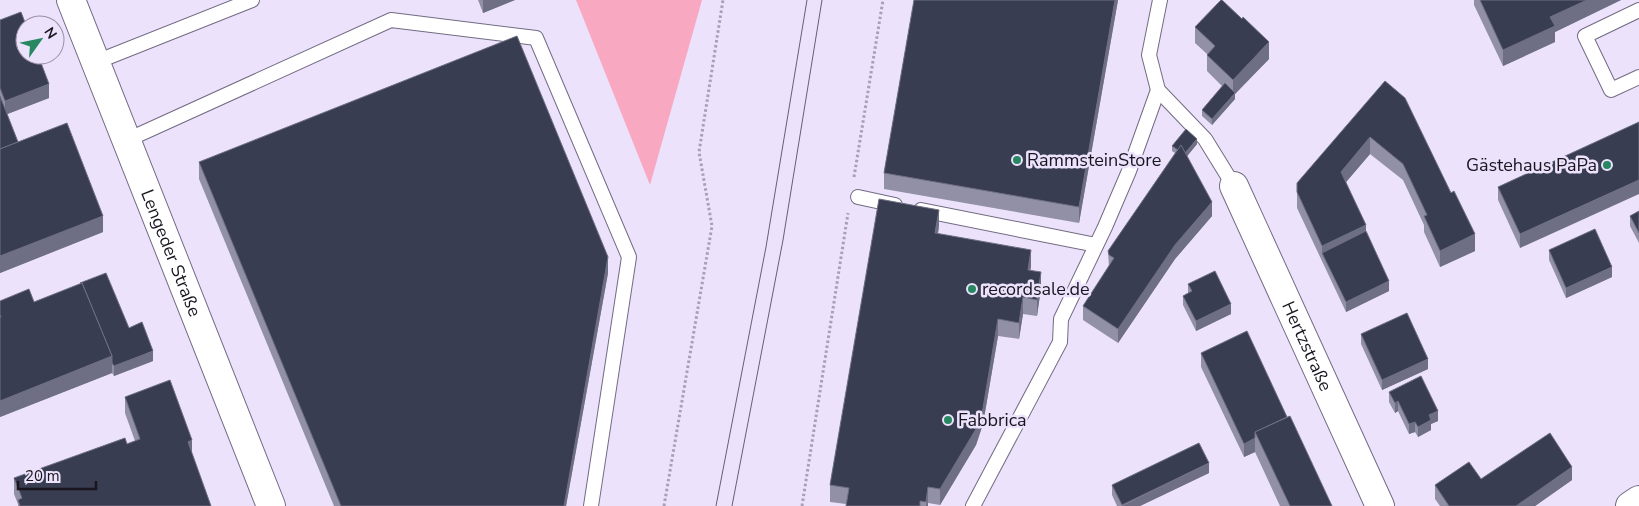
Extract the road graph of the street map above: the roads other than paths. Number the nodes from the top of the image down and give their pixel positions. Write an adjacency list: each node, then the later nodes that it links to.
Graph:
1 (71, 0): 5 (street, Lengeder Straße)
2 (252, 0): 5 (lane)
3 (1160, 0): 7 (lane, Hertzstraße)
4 (1639, 10): 6 (lane)
5 (96, 62): 8 (street, Lengeder Straße)
6 (1639, 77)
7 (1158, 90): 9 (lane, Hertzstraße); 11 (lane)
8 (127, 140): 13 (street, Lengeder Straße); 14 (lane)
9 (1233, 184): 16 (street, Hertzstraße)
10 (854, 197): 11 (lane)
11 (1096, 245): 15 (lane)
12 (1639, 500): 17 (street)
13 (271, 506)
14 (591, 506)
15 (974, 506)
16 (1380, 506)
17 (1630, 506)

